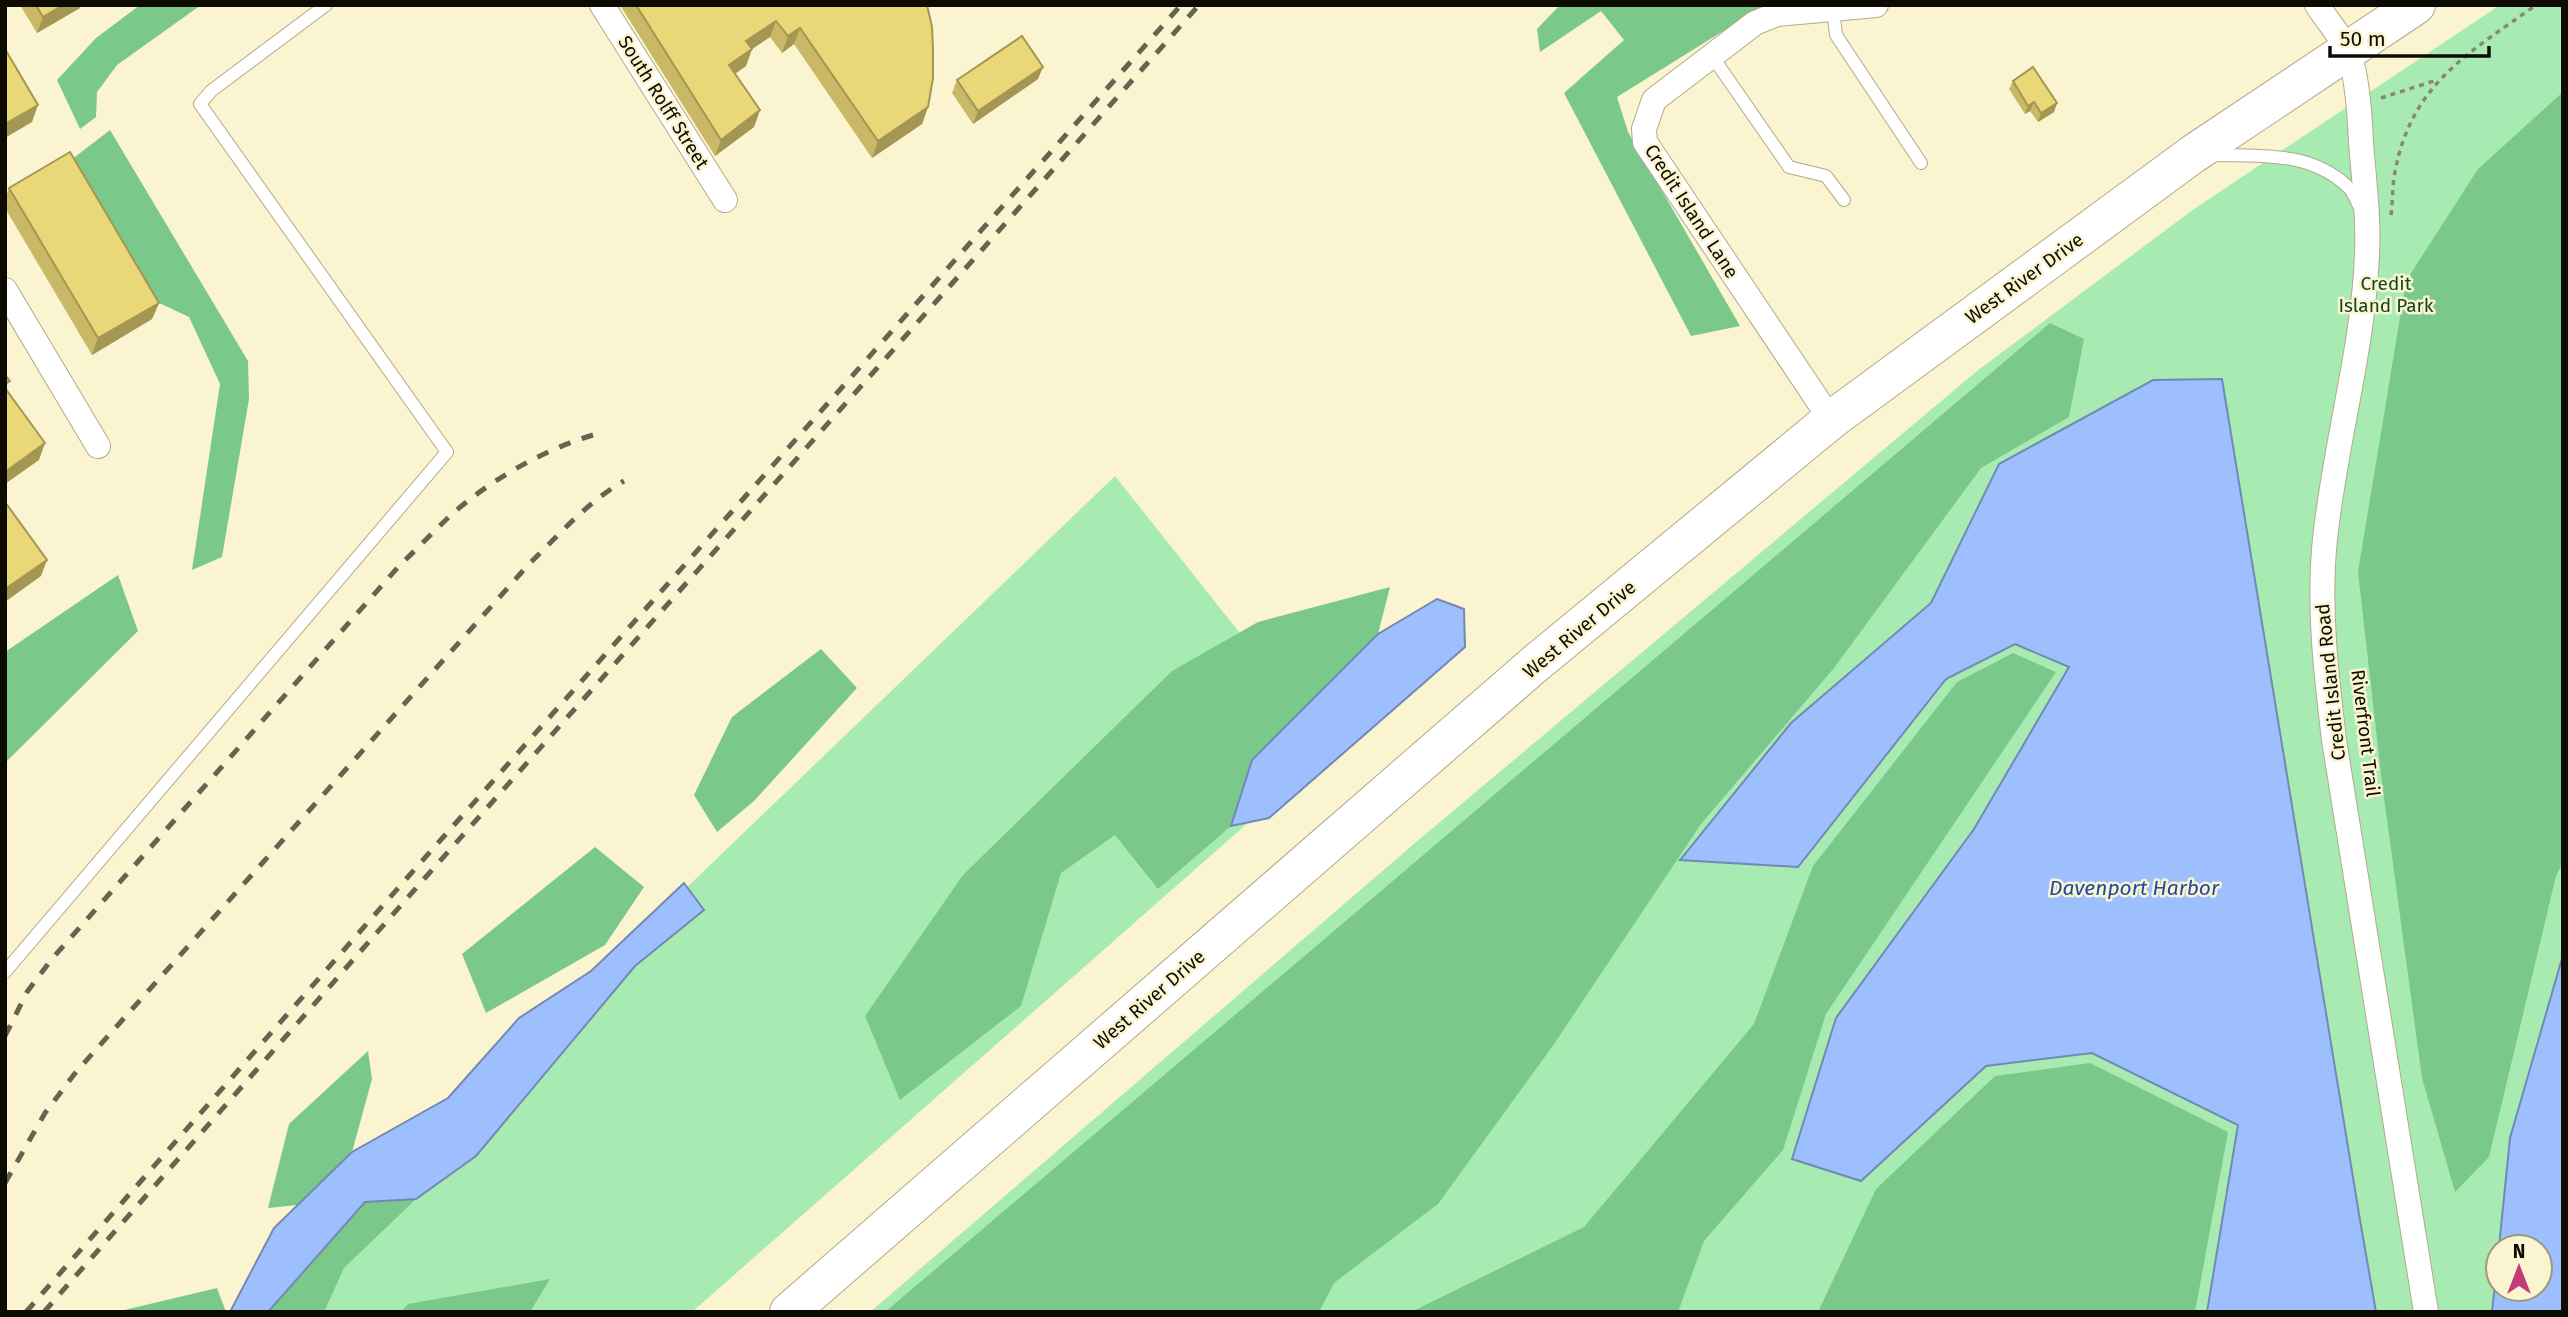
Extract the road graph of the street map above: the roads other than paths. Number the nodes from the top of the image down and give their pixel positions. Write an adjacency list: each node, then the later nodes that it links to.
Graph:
1 (326, 5): 17 (lane)
2 (602, 5): 11 (street, South Rolff Street)
3 (1876, 5): 6 (street, Credit Island Lane)
4 (2317, 5): 7 (street)
5 (2416, 5): 7 (main road, West River Drive)
6 (1833, 9): 8 (street, Credit Island Lane); 10 (lane)
7 (2347, 50): 9 (main road, West River Drive); 13 (street, Credit Island Road)
8 (1712, 56): 12 (lane); 15 (street, Credit Island Lane)
9 (2193, 154): 13 (lane); 15 (main road, West River Drive)
10 (1921, 163)
11 (725, 200)
12 (1844, 200)
13 (2379, 221): 19 (street, Credit Island Road)
14 (5, 290): 16 (street)
15 (1831, 420): 18 (main road, West River Drive)
16 (98, 446)
17 (5, 972)
18 (789, 1312)
19 (2426, 1312)

